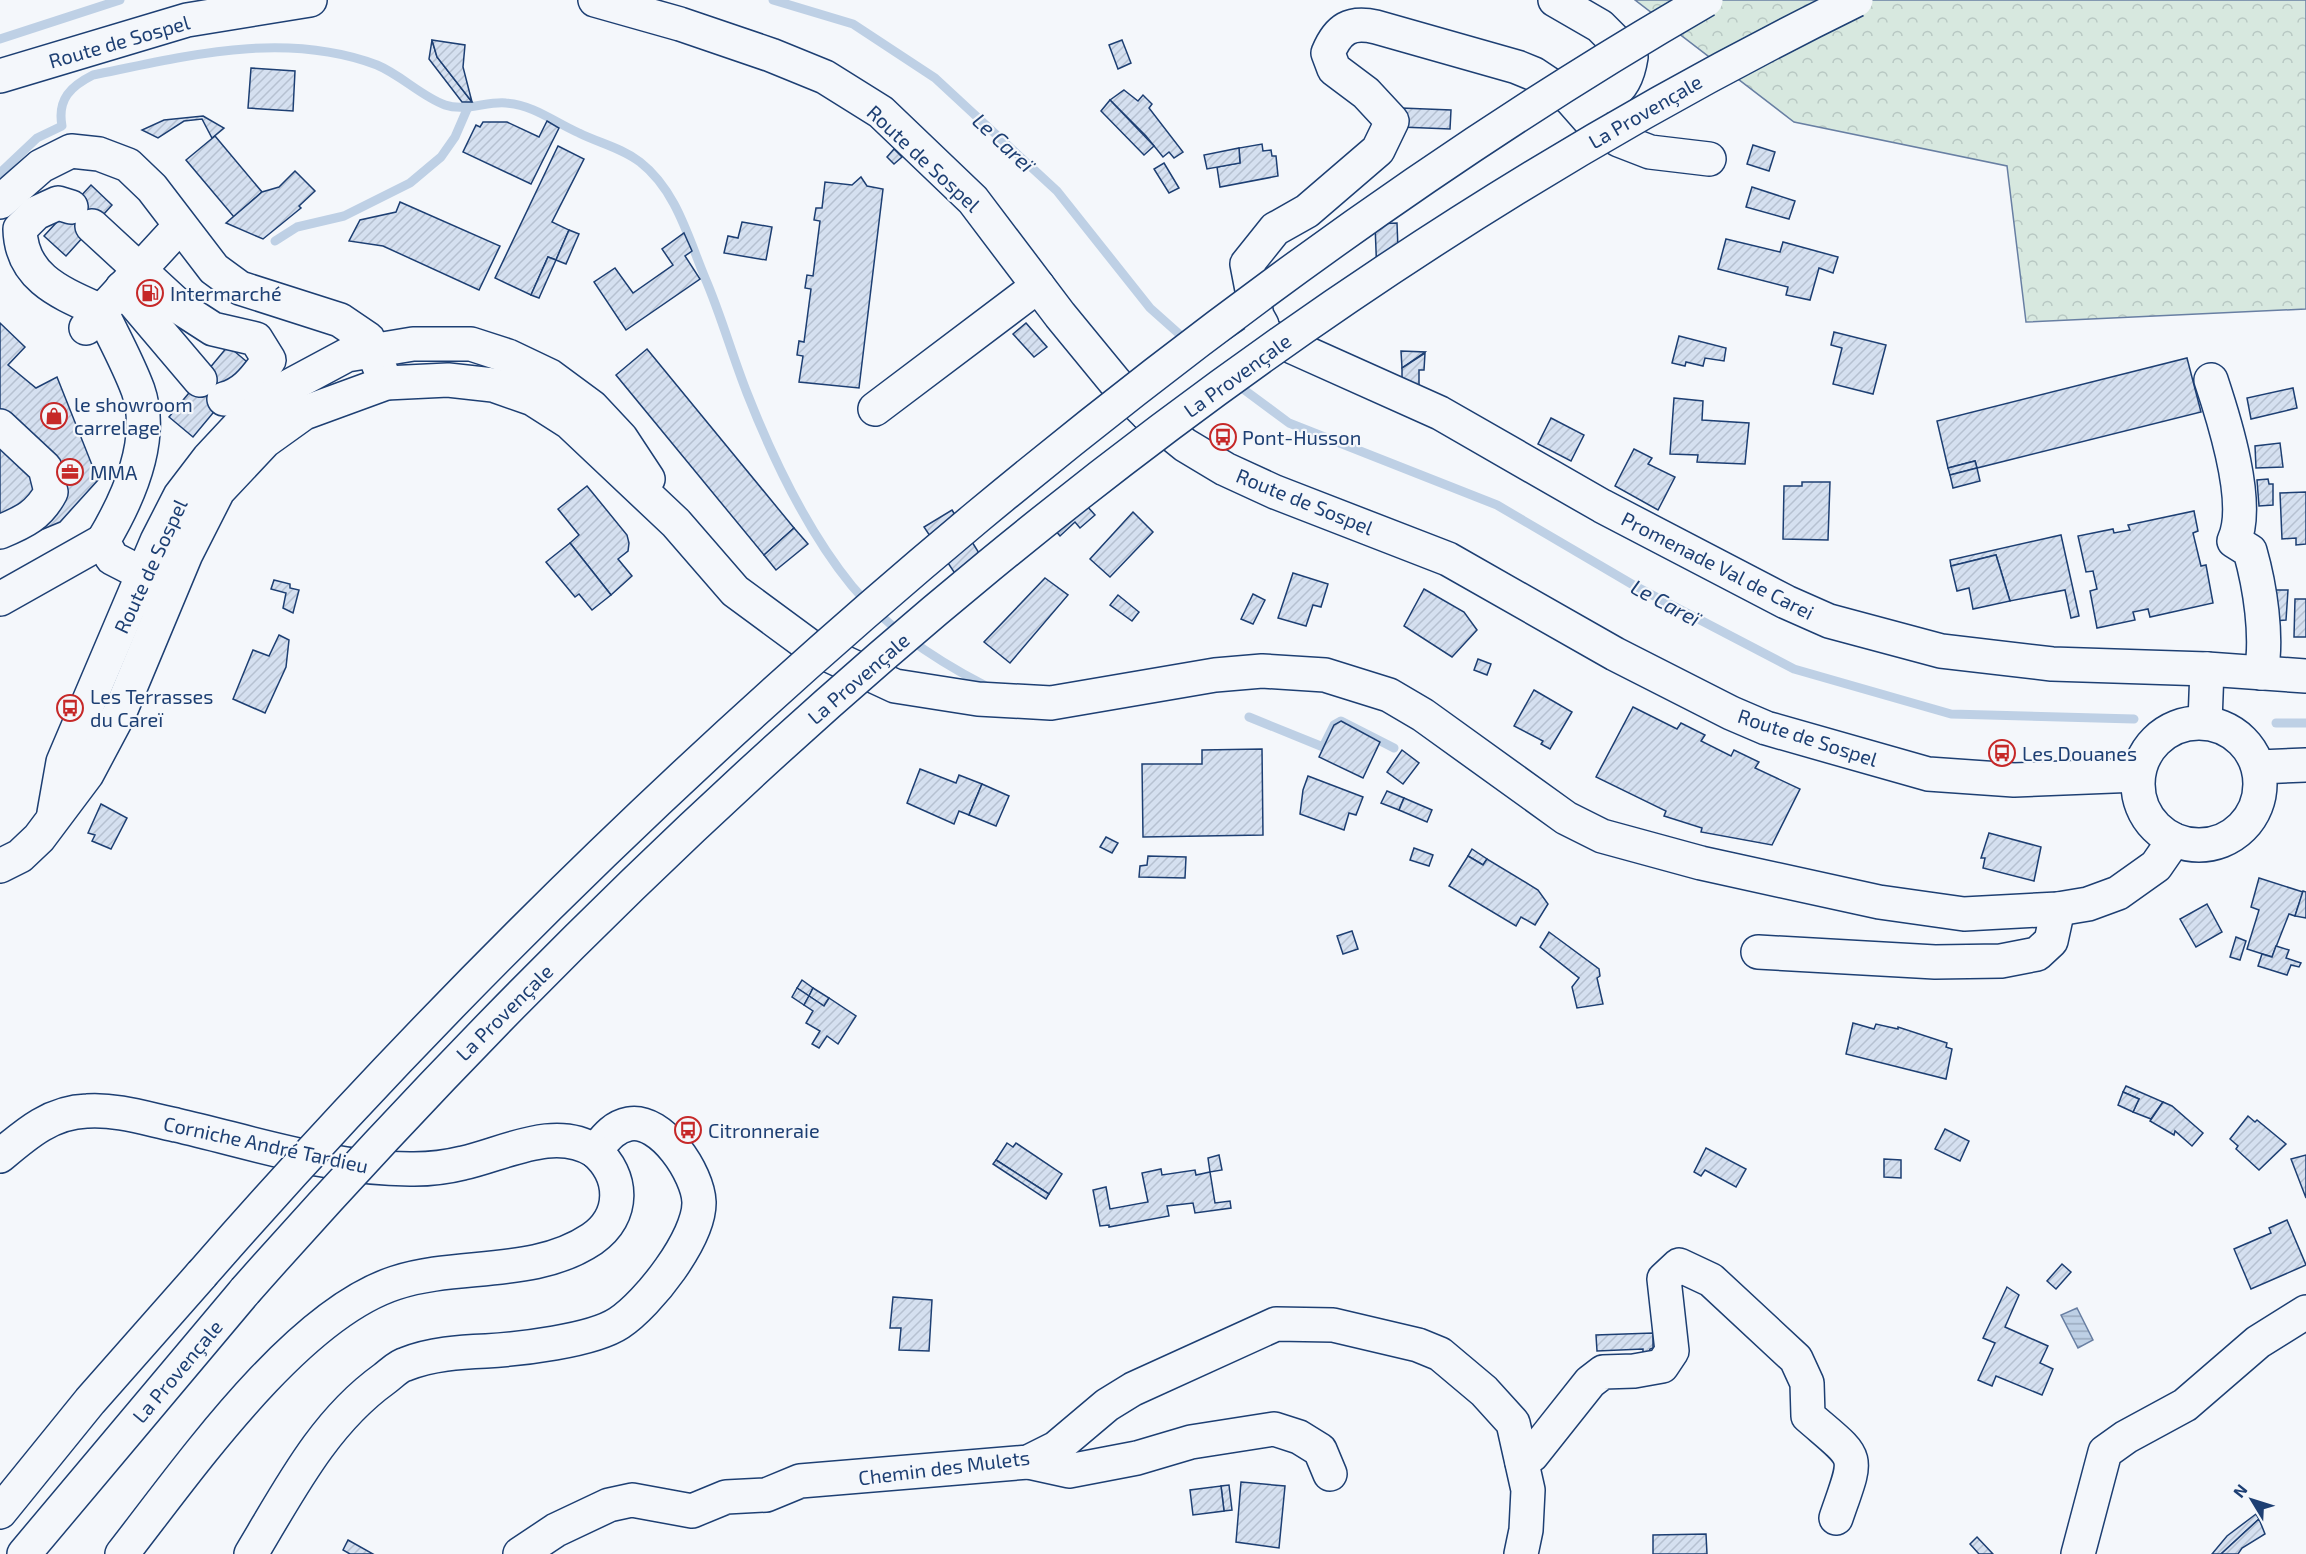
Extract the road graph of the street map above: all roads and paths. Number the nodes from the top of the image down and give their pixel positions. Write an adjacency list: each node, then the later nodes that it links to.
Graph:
1 (310, 0): 6 (main road, Route de Sospel)
2 (595, 0): 11 (main road, Route de Sospel)
3 (1555, 0): 7 (main road)
4 (1706, 0): 44 (main road, bridge)
5 (1856, 0): 46 (main road, La Provençale, bridge)
6 (0, 76)
7 (1570, 98): 8 (main road); 13 (main road)
8 (1709, 159)
9 (0, 202): 10 (main road)
10 (180, 226): 12 (main road); 14 (main road)
11 (1038, 286): 17 (main road); 18 (main road, Route de Sospel)
12 (111, 299): 12 (main road); 12 (main road); 22 (main road)
13 (1266, 335): 18 (main road); 25 (main road, Promenade Val de Carei)
14 (373, 351): 16 (main road); 20 (main road, Route de Sospel); 23 (main road, Route de Sospel)
15 (2211, 380): 26 (main road)
16 (386, 383): 20 (main road, Route de Sospel); 28 (main road, Route de Sospel)
17 (875, 409)
18 (1148, 415): 32 (main road, Route de Sospel)
19 (0, 426): 21 (main road)
20 (676, 523): 36 (main road, Route de Sospel)
21 (0, 532)
22 (103, 541): 23 (main road); 24 (main road)
23 (144, 573): 28 (main road); 33 (main road, Route de Sospel)
24 (0, 599)
25 (2207, 669): 26 (main road, Promenade Val de Carei); 29 (main road)
26 (2261, 673): 27 (main road, Promenade Val de Carei)
27 (2306, 676)
28 (120, 712): 33 (main road, Route de Sospel)
29 (2205, 722): 31 (main road); 32 (main road)
30 (2306, 765): 31 (main road)
31 (2259, 767): 34 (main road)
32 (2138, 775): 34 (main road)
33 (53, 819): 35 (main road, Route de Sospel)
34 (2174, 840): 36 (main road, Route de Sospel)
35 (0, 866)
36 (2058, 909): 37 (main road)
37 (1758, 952)
38 (595, 1151): 39 (main road, Corniche André Tardieu); 47 (main road); 48 (main road)
39 (0, 1156)
40 (2306, 1312): 51 (main road)
41 (1028, 1462): 42 (main road, Chemin des Mulets); 43 (main road); 49 (main road, Chemin des Mulets)
42 (1522, 1462): 45 (main road); 50 (main road, Chemin des Mulets)
43 (1330, 1474)
44 (0, 1512)
45 (1836, 1518)
46 (24, 1554)
47 (122, 1554)
48 (251, 1554)
49 (520, 1554)
50 (1521, 1554)
51 (2078, 1554)

